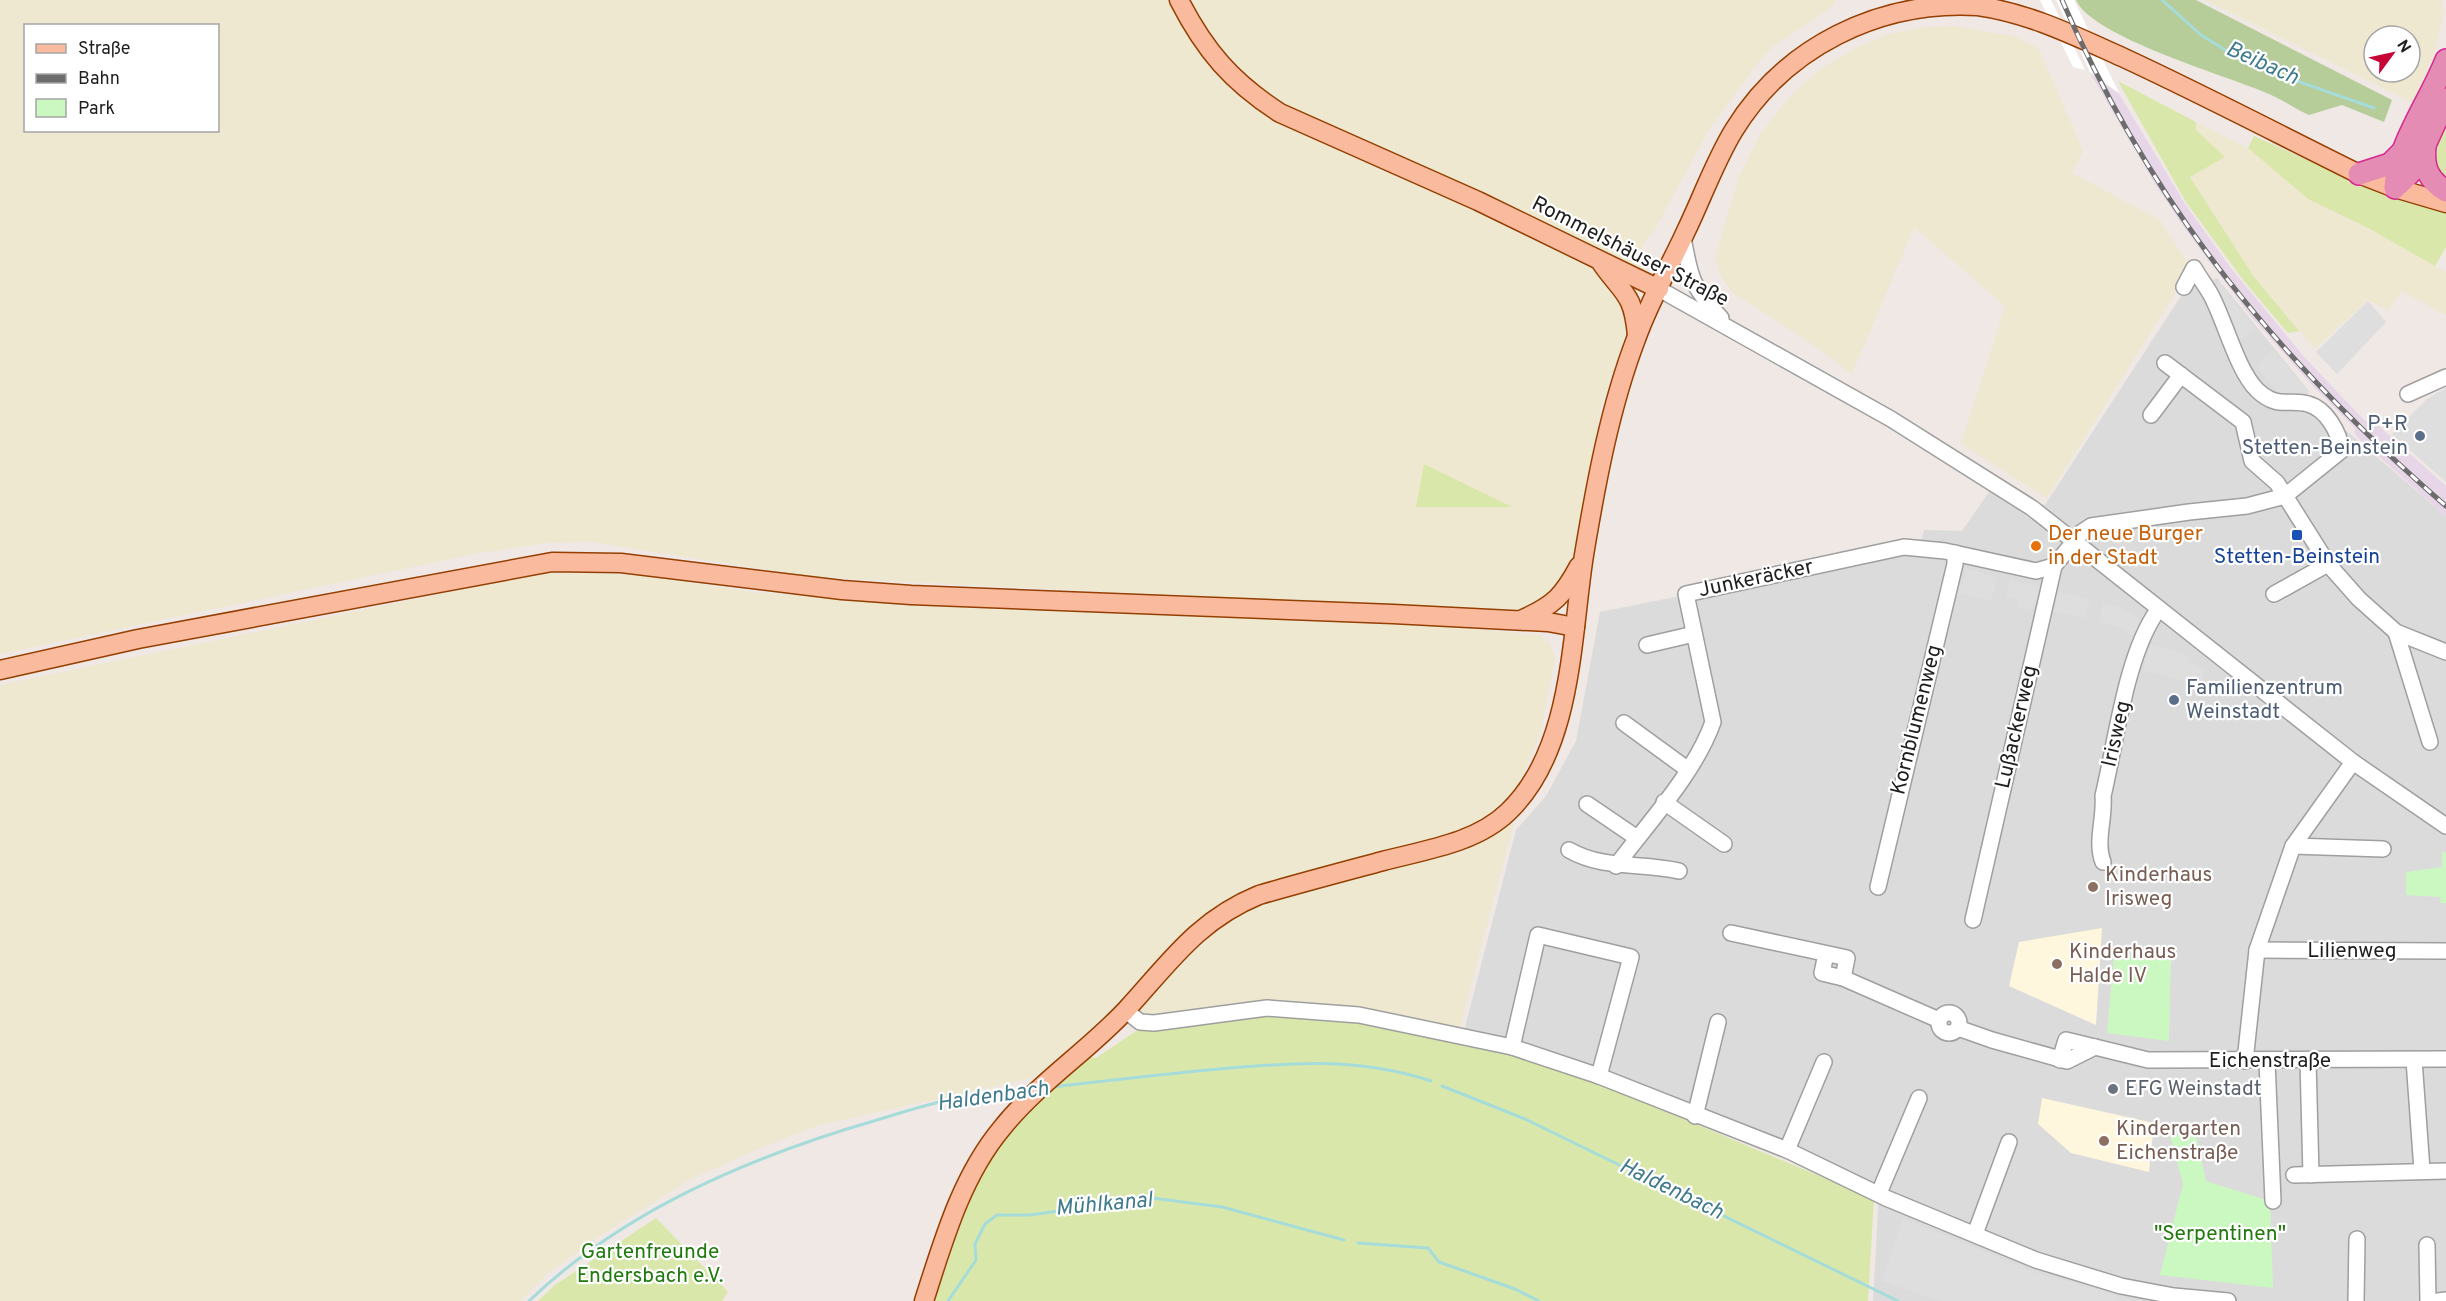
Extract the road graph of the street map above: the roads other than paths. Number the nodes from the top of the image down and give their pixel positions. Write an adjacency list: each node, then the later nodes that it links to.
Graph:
1 (1179, 0): 10 (main road, Rommelshäuser Straße)
2 (2446, 60): 4 (highway)
3 (2446, 99): 4 (highway)
4 (2416, 145): 5 (highway); 6 (highway); 7 (highway)
5 (2360, 174): 6 (main road); 9 (main road)
6 (2395, 188): 8 (main road)
7 (2446, 190)
8 (2446, 203)
9 (1683, 237): 12 (main road); 13 (street)
10 (1598, 258): 12 (main road, Rommelshäuser Straße); 14 (main road)
11 (2184, 286): 20 (street)
12 (1659, 288): 13 (street, Rommelshäuser Straße); 14 (main road)
13 (1731, 329): 21 (street, Rommelshäuser Straße)
14 (1637, 335): 23 (main road)
15 (2165, 363): 16 (street)
16 (2181, 375): 19 (street); 20 (street)
17 (2446, 377): 18 (street)
18 (2408, 394)
19 (2151, 415)
20 (2285, 496): 21 (street, Lußackerweg); 24 (street)
21 (2074, 541): 25 (street, Lußackerweg); 27 (street, Rommelshäuser Straße)
22 (1954, 553): 25 (street, Junkeräcker); 31 (street, Junkeräcker); 50 (street, Kornblumenweg)
23 (1584, 556): 28 (main road); 29 (main road)
24 (2328, 564): 26 (street); 30 (street)
25 (2054, 566): 51 (street, Lußackerweg)
26 (2274, 594)
27 (2158, 610): 37 (street, Rommelshäuser Straße); 47 (street, Irisweg)
28 (1515, 622): 29 (main road); 34 (main road)
29 (1575, 627): 55 (main road)
30 (2396, 632): 33 (street); 36 (street)
31 (1694, 634): 32 (street); 38 (street, Junkeräcker)
32 (1647, 645)
33 (2446, 652)
34 (0, 670)
35 (1624, 723): 38 (street)
36 (2430, 742)
37 (2353, 762): 41 (street, Rommelshäuser Straße); 44 (street)
38 (1687, 769): 39 (street, Junkeräcker)
39 (1664, 802): 42 (street, Junkeräcker); 43 (street)
40 (1587, 804): 42 (street)
41 (2446, 826)
42 (1637, 838): 48 (street, Junkeräcker)
43 (1724, 844)
44 (2293, 846): 45 (street); 53 (street)
45 (2383, 849)
46 (1569, 850): 48 (street)
47 (2103, 862)
48 (1616, 866): 49 (street)
49 (1679, 871)
50 (1878, 887)
51 (1973, 920)
52 (1731, 933): 60 (street, Eichenstraße)
53 (2258, 950): 54 (street, Lilienweg); 60 (street)
54 (2446, 951)
55 (1125, 1010): 57 (street); 79 (main road)
56 (1719, 1022): 66 (street)
57 (1512, 1047): 64 (street); 64 (street)
58 (2446, 1059): 59 (street, Eichenstraße)
59 (2414, 1060): 61 (street, Eichenstraße); 69 (street)
60 (2245, 1061): 63 (street, Eichenstraße)
61 (2308, 1061): 63 (street, Eichenstraße); 72 (street)
62 (1824, 1062): 68 (street)
63 (2267, 1062): 74 (street)
64 (1599, 1076): 66 (street)
65 (1918, 1098): 73 (street)
66 (1695, 1116): 68 (street)
67 (2008, 1142): 75 (street)
68 (1787, 1150): 73 (street)
69 (2422, 1170): 70 (street); 72 (street)
70 (2446, 1171)
71 (2294, 1175): 72 (street)
72 (2311, 1175)
73 (1879, 1193): 75 (street)
74 (2273, 1201)
75 (1975, 1234): 80 (street)
76 (2357, 1239): 81 (street)
77 (2427, 1245): 82 (street)
78 (2446, 1300): 83 (street)
79 (924, 1301)
80 (2228, 1301)
81 (2356, 1301)
82 (2428, 1301)
83 (2438, 1301)

